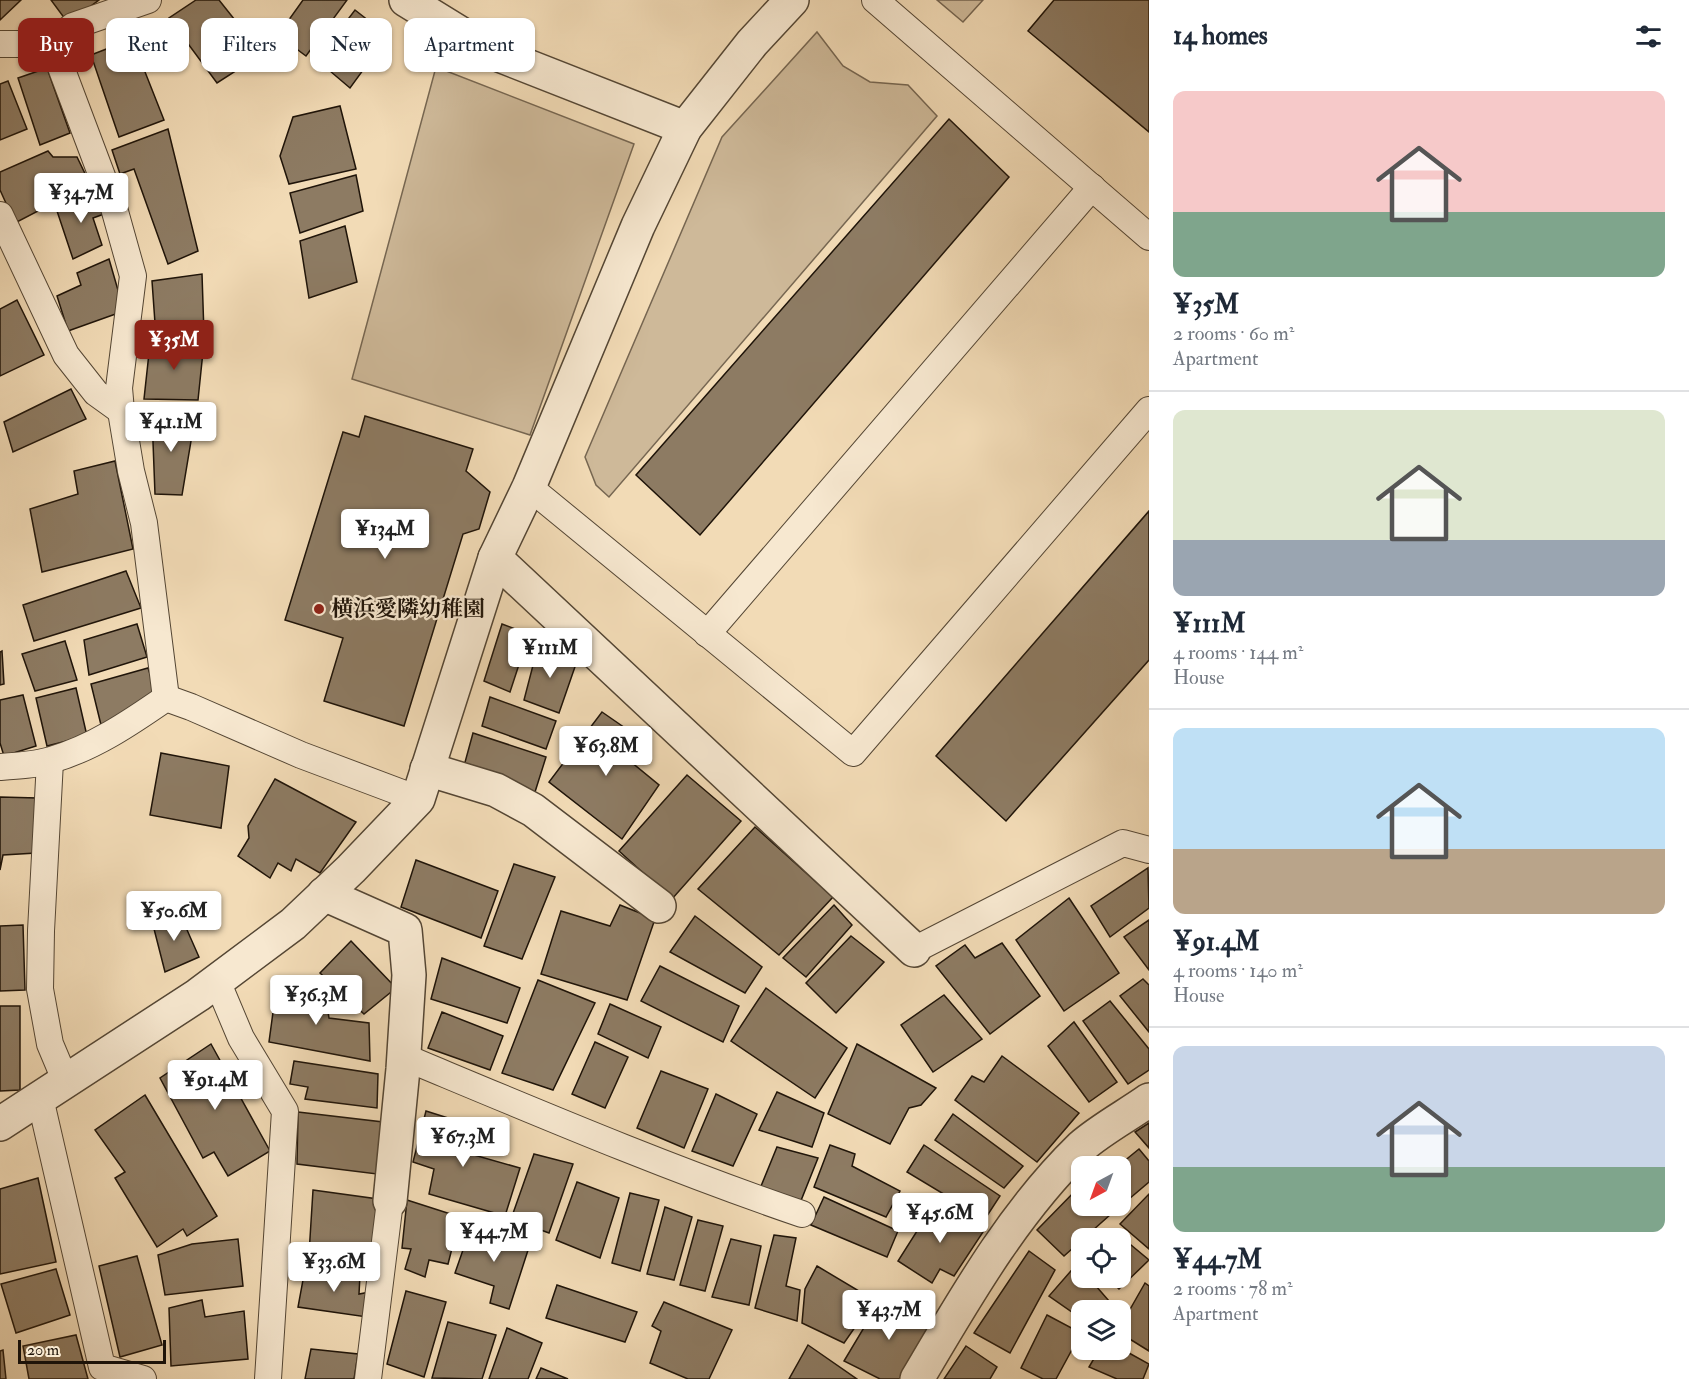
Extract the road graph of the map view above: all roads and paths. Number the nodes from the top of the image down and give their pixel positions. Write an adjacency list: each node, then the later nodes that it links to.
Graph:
1 (147, 0): 5 (lane)
2 (406, 0): 9 (street)
3 (792, 0): 9 (street)
4 (875, 0): 10 (lane)
5 (94, 19)
6 (0, 44): 7 (lane)
7 (18, 44)
8 (63, 72): 14 (lane)
9 (685, 128): 15 (street)
10 (1092, 188): 12 (lane); 17 (lane)
11 (0, 215): 14 (lane)
12 (1149, 237)
13 (1149, 410): 17 (lane)
14 (121, 411): 18 (lane)
15 (529, 487): 16 (street); 17 (lane)
16 (495, 558): 21 (street); 25 (street)
17 (706, 634)
18 (166, 698): 19 (lane); 21 (lane)
19 (50, 760): 20 (lane); 28 (lane)
20 (0, 767)
21 (422, 784): 23 (street); 24 (street)
22 (1149, 850): 25 (lane)
23 (324, 894): 26 (street); 27 (street)
24 (659, 906)
25 (914, 950)
26 (217, 981): 28 (street); 34 (lane)
27 (404, 1057): 31 (street); 32 (lane)
28 (53, 1090): 30 (street); 33 (lane)
29 (1149, 1100): 36 (street)
30 (0, 1124)
31 (390, 1201): 35 (lane)
32 (802, 1214)
33 (143, 1379)
34 (268, 1379)
35 (368, 1379)
36 (917, 1379)

